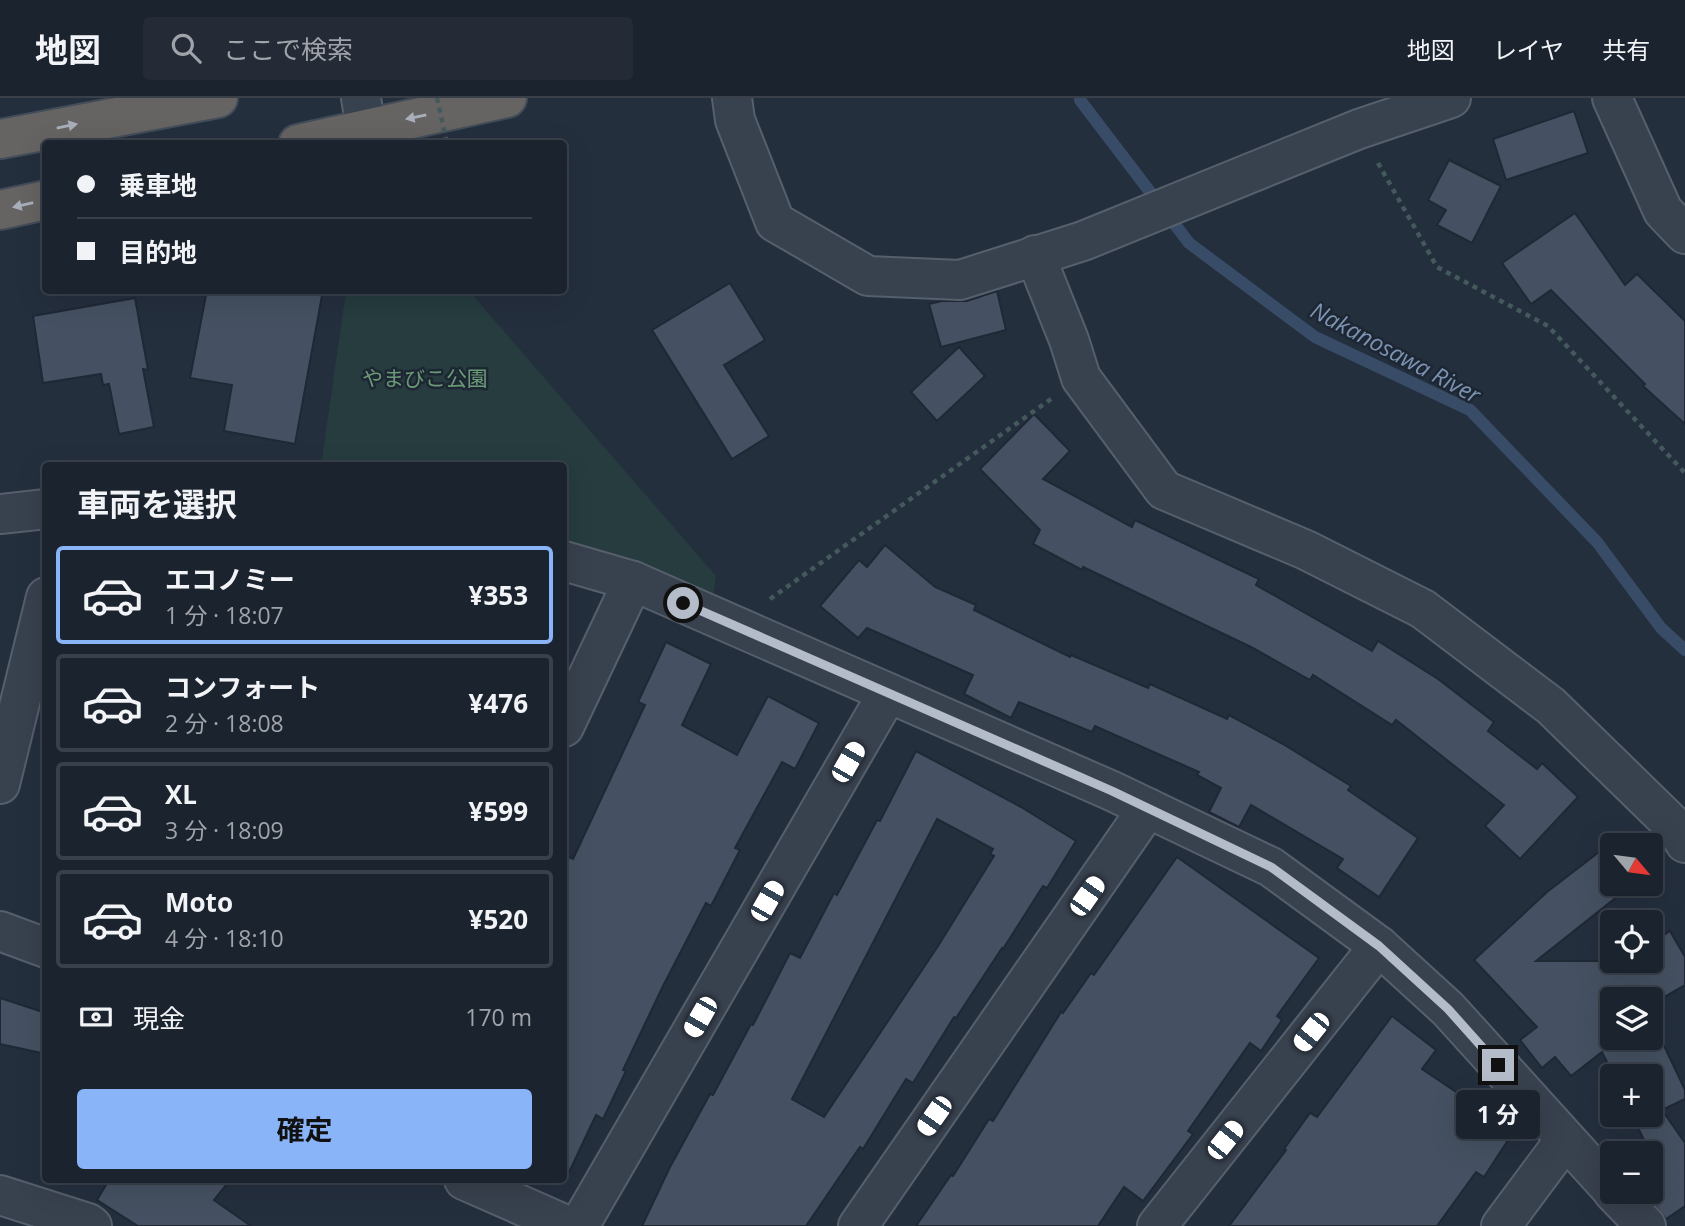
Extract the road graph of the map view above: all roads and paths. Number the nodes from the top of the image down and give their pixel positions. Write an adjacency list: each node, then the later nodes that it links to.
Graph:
1 (218, 98): 9 (highway, one-way to 1)
2 (437, 98): 11 (path, bridge)
3 (507, 98): 7 (highway, one-way to 7)
4 (732, 98): 15 (street)
5 (1451, 98): 8 (street)
6 (1612, 98): 14 (street)
7 (363, 113): 10 (highway)
8 (1359, 129): 15 (street); 17 (path)
9 (0, 139)
10 (306, 140)
11 (446, 140)
12 (42, 201): 13 (highway, one-way to 13)
13 (0, 211)
14 (1685, 234)
15 (1035, 255): 16 (street)
16 (1080, 378): 23 (path); 28 (street)
17 (1685, 474)
18 (42, 509): 19 (street)
19 (0, 514)
20 (567, 562): 21 (street)
21 (633, 581): 23 (street); 25 (street)
22 (42, 613): 26 (street)
23 (734, 625): 24 (street)
24 (888, 693): 27 (street); 39 (street)
25 (567, 721)
26 (0, 784)
27 (1148, 808): 30 (street); 40 (street)
28 (1685, 843)
29 (0, 931): 31 (street)
30 (1379, 946): 32 (street); 41 (street)
31 (42, 947)
32 (1565, 1140): 33 (street); 42 (street)
33 (1600, 1178)
34 (471, 1183): 38 (street)
35 (0, 1195): 37 (street)
36 (1625, 1204): 43 (street)
37 (92, 1226)
38 (568, 1226)
39 (579, 1226)
40 (858, 1226)
41 (1157, 1226)
42 (1501, 1226)
43 (1646, 1226)

